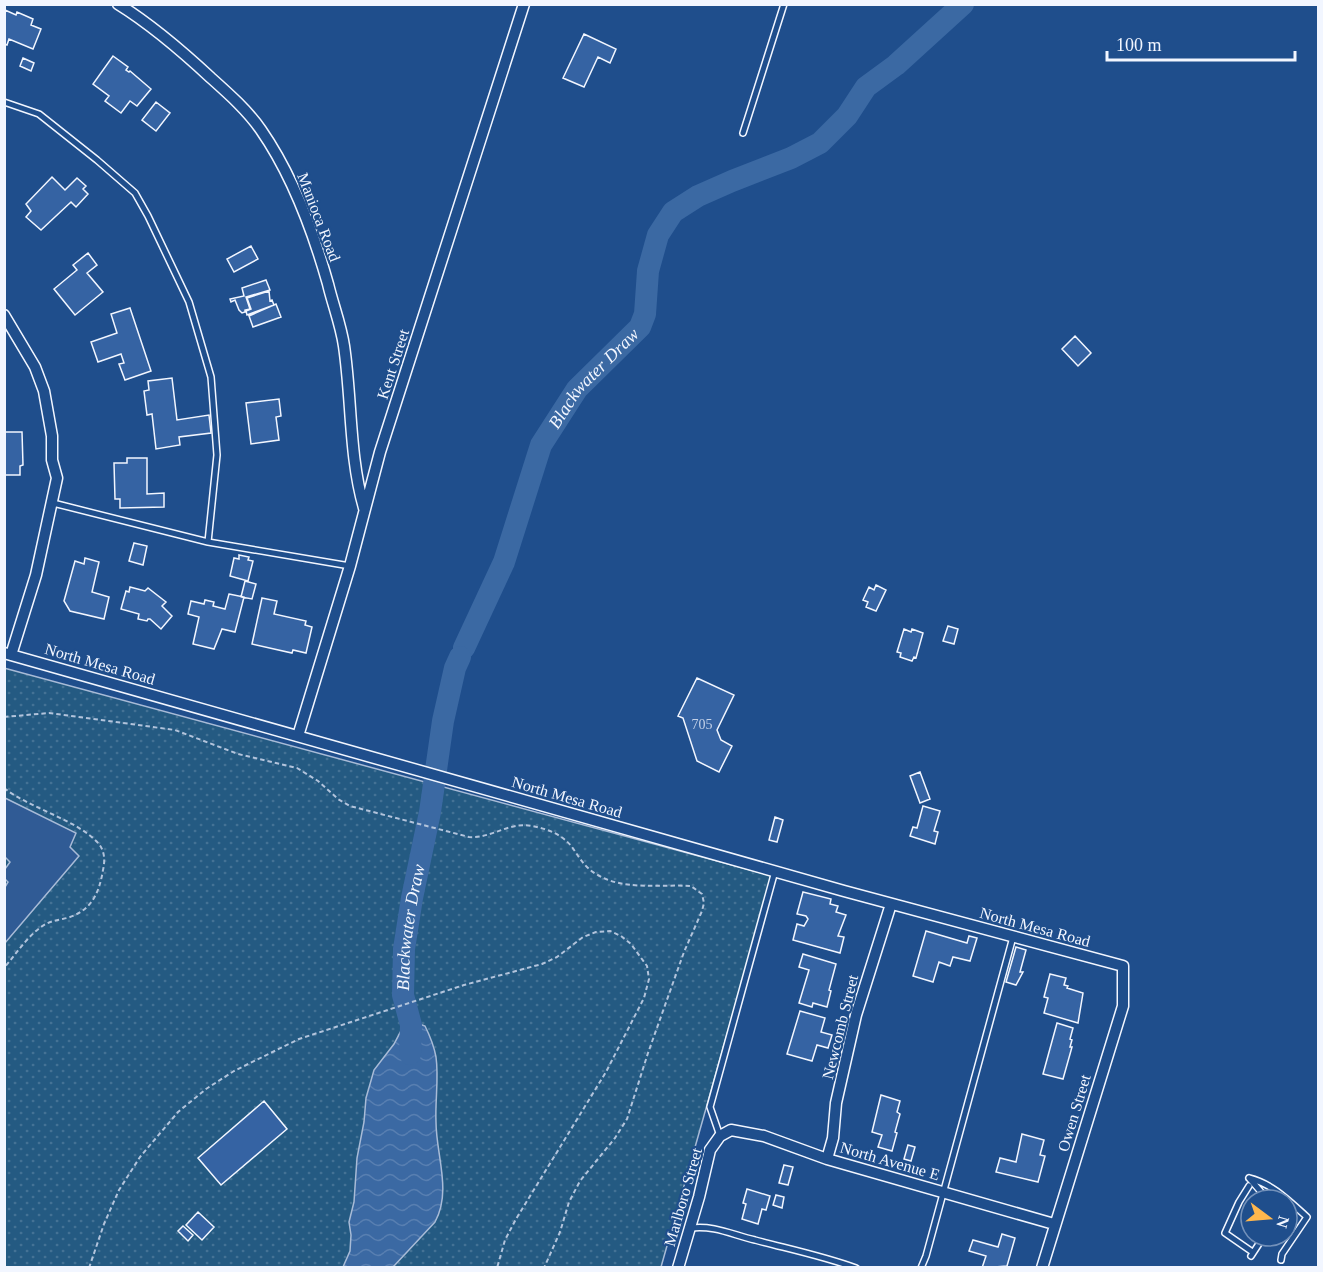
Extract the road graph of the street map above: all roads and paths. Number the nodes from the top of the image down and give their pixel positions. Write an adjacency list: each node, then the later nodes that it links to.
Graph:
1 (118, 4): 8 (street, Manioca Road)
2 (524, 4): 8 (street, Kent Street)
3 (784, 4): 5 (lane)
4 (4, 102): 9 (lane)
5 (743, 133)
6 (4, 315): 7 (street)
7 (53, 503): 9 (lane); 11 (street)
8 (364, 508): 10 (street, Kent Street)
9 (208, 542): 10 (lane)
10 (350, 566): 13 (street, Kent Street)
11 (8, 654): 13 (street, North Mesa Road)
12 (4, 717): 35 (path)
13 (298, 736): 15 (street, North Mesa Road)
14 (4, 788): 19 (path)
15 (775, 871): 16 (street, North Mesa Road); 20 (lane)
16 (891, 904): 17 (street, North Mesa Road); 21 (street, Newcomb Street)
17 (1013, 936): 18 (street, North Mesa Road); 24 (lane)
18 (1123, 966): 27 (street, Owen Street)
19 (4, 968)
20 (720, 1136): 21 (street, North Avenue E); 28 (street, Marlboro Street)
21 (827, 1159): 24 (street, North Avenue E)
22 (1258, 1188): 23 (lane)
23 (1274, 1188)
24 (944, 1192): 27 (street, North Avenue E); 38 (lane)
25 (1239, 1202): 30 (lane)
26 (1299, 1210): 29 (lane)
27 (1054, 1224): 39 (street, Owen Street)
28 (691, 1228): 36 (street, Marlboro Street); 37 (lane)
29 (1299, 1229)
30 (1239, 1244)
31 (1286, 1248): 32 (lane)
32 (1281, 1260)
33 (89, 1268): 34 (path)
34 (497, 1268)
35 (544, 1268)
36 (678, 1268)
37 (856, 1268)
38 (921, 1268)
39 (1042, 1268)

